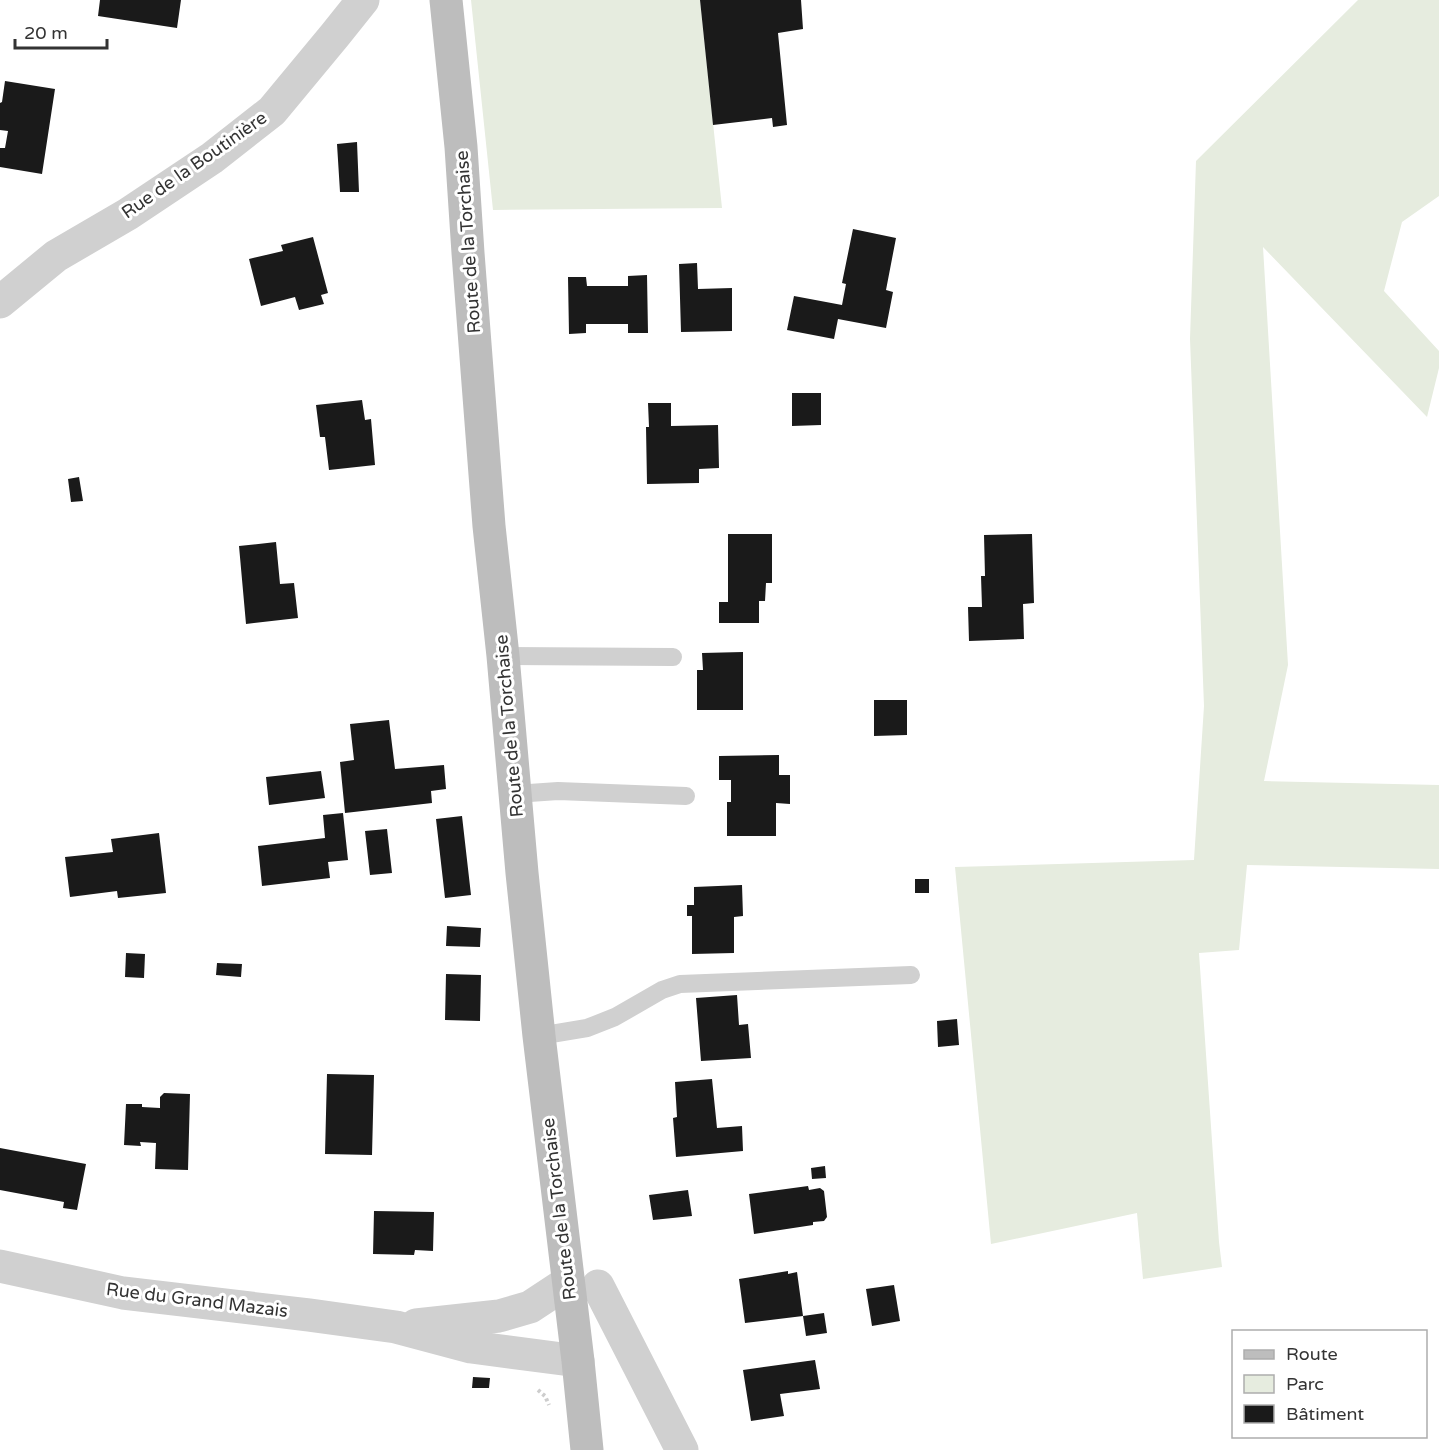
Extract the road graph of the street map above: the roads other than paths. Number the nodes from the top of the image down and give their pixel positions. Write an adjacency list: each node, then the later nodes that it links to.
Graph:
1 (363, 0): 3 (street, Rue de la Boutinière)
2 (446, 0): 4 (main road, Route de la Torchaise)
3 (0, 302)
4 (503, 656): 5 (lane); 6 (main road, Route de la Torchaise)
5 (673, 657)
6 (515, 794): 7 (lane); 9 (main road, Route de la Torchaise)
7 (686, 796)
8 (911, 975): 9 (lane)
9 (539, 1036): 11 (main road, Route de la Torchaise)
10 (0, 1266): 12 (street, Rue du Grand Mazais)
11 (583, 1284): 12 (street, Rue du Grand Mazais); 13 (main road, Route de la Torchaise); 15 (street)
12 (396, 1327): 13 (street, Rue du Grand Mazais)
13 (578, 1361): 14 (main road, Route de la Torchaise)
14 (587, 1450)
15 (682, 1450)

